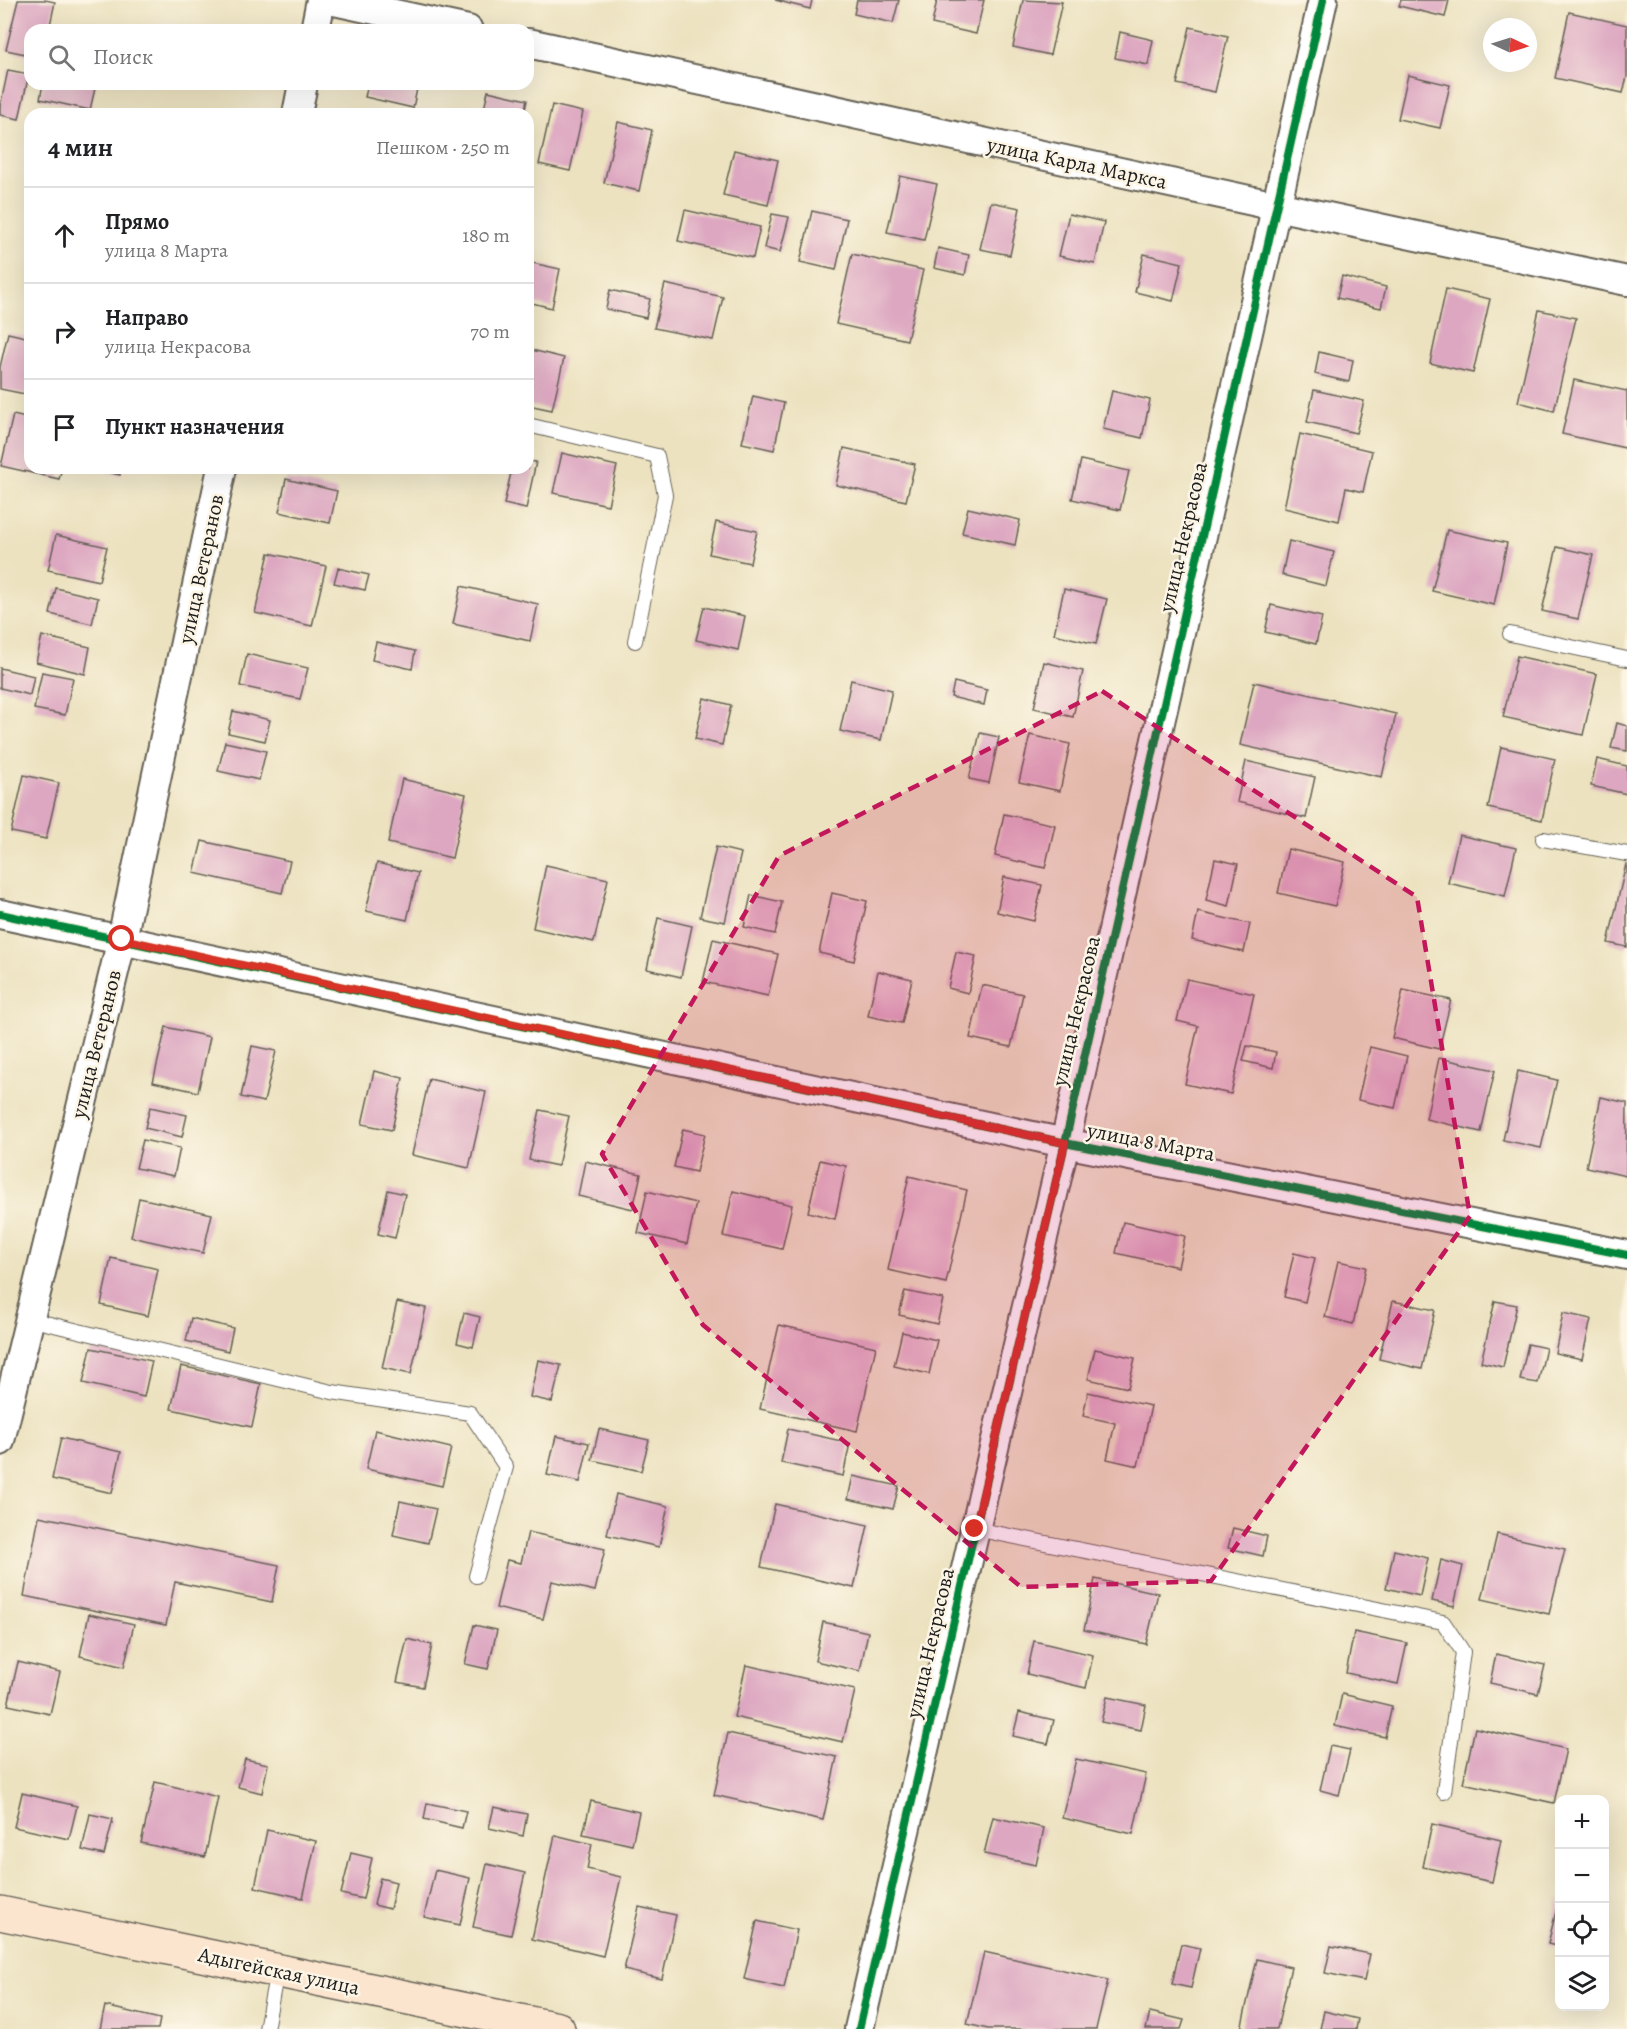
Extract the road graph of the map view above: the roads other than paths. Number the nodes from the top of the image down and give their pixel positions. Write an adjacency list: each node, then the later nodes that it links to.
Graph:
1 (321, 0): 4 (street)
2 (330, 0): 5 (street)
3 (1323, 0): 9 (street, улица Некрасова)
4 (316, 24)
5 (440, 24)
6 (534, 44): 9 (street, улица Карла Маркса)
7 (302, 90): 8 (street)
8 (298, 108)
9 (1276, 206): 10 (street, улица Карла Маркса); 20 (street, улица Некрасова)
10 (1627, 281)
11 (534, 426): 14 (lane)
12 (221, 474): 19 (street, улица Ветеранов)
13 (1510, 634): 15 (lane)
14 (635, 641)
15 (1627, 659)
16 (1543, 839): 17 (lane)
17 (1627, 854)
18 (0, 914): 19 (street, улица 8 Марта)
19 (122, 939): 20 (street, улица 8 Марта); 22 (street, улица Ветеранов)
20 (1065, 1143): 21 (street, улица 8 Марта); 24 (street, улица Некрасова)
21 (1627, 1255)
22 (29, 1319): 23 (street, улица Ветеранов); 25 (lane)
23 (0, 1441)
24 (975, 1529): 26 (lane); 31 (street, улица Некрасова)
25 (476, 1576)
26 (1444, 1792)
27 (0, 1913): 28 (main road, Адыгейская улица)
28 (277, 1971): 29 (lane); 30 (main road, Адыгейская улица)
29 (266, 2029)
30 (558, 2029)
31 (859, 2029)

